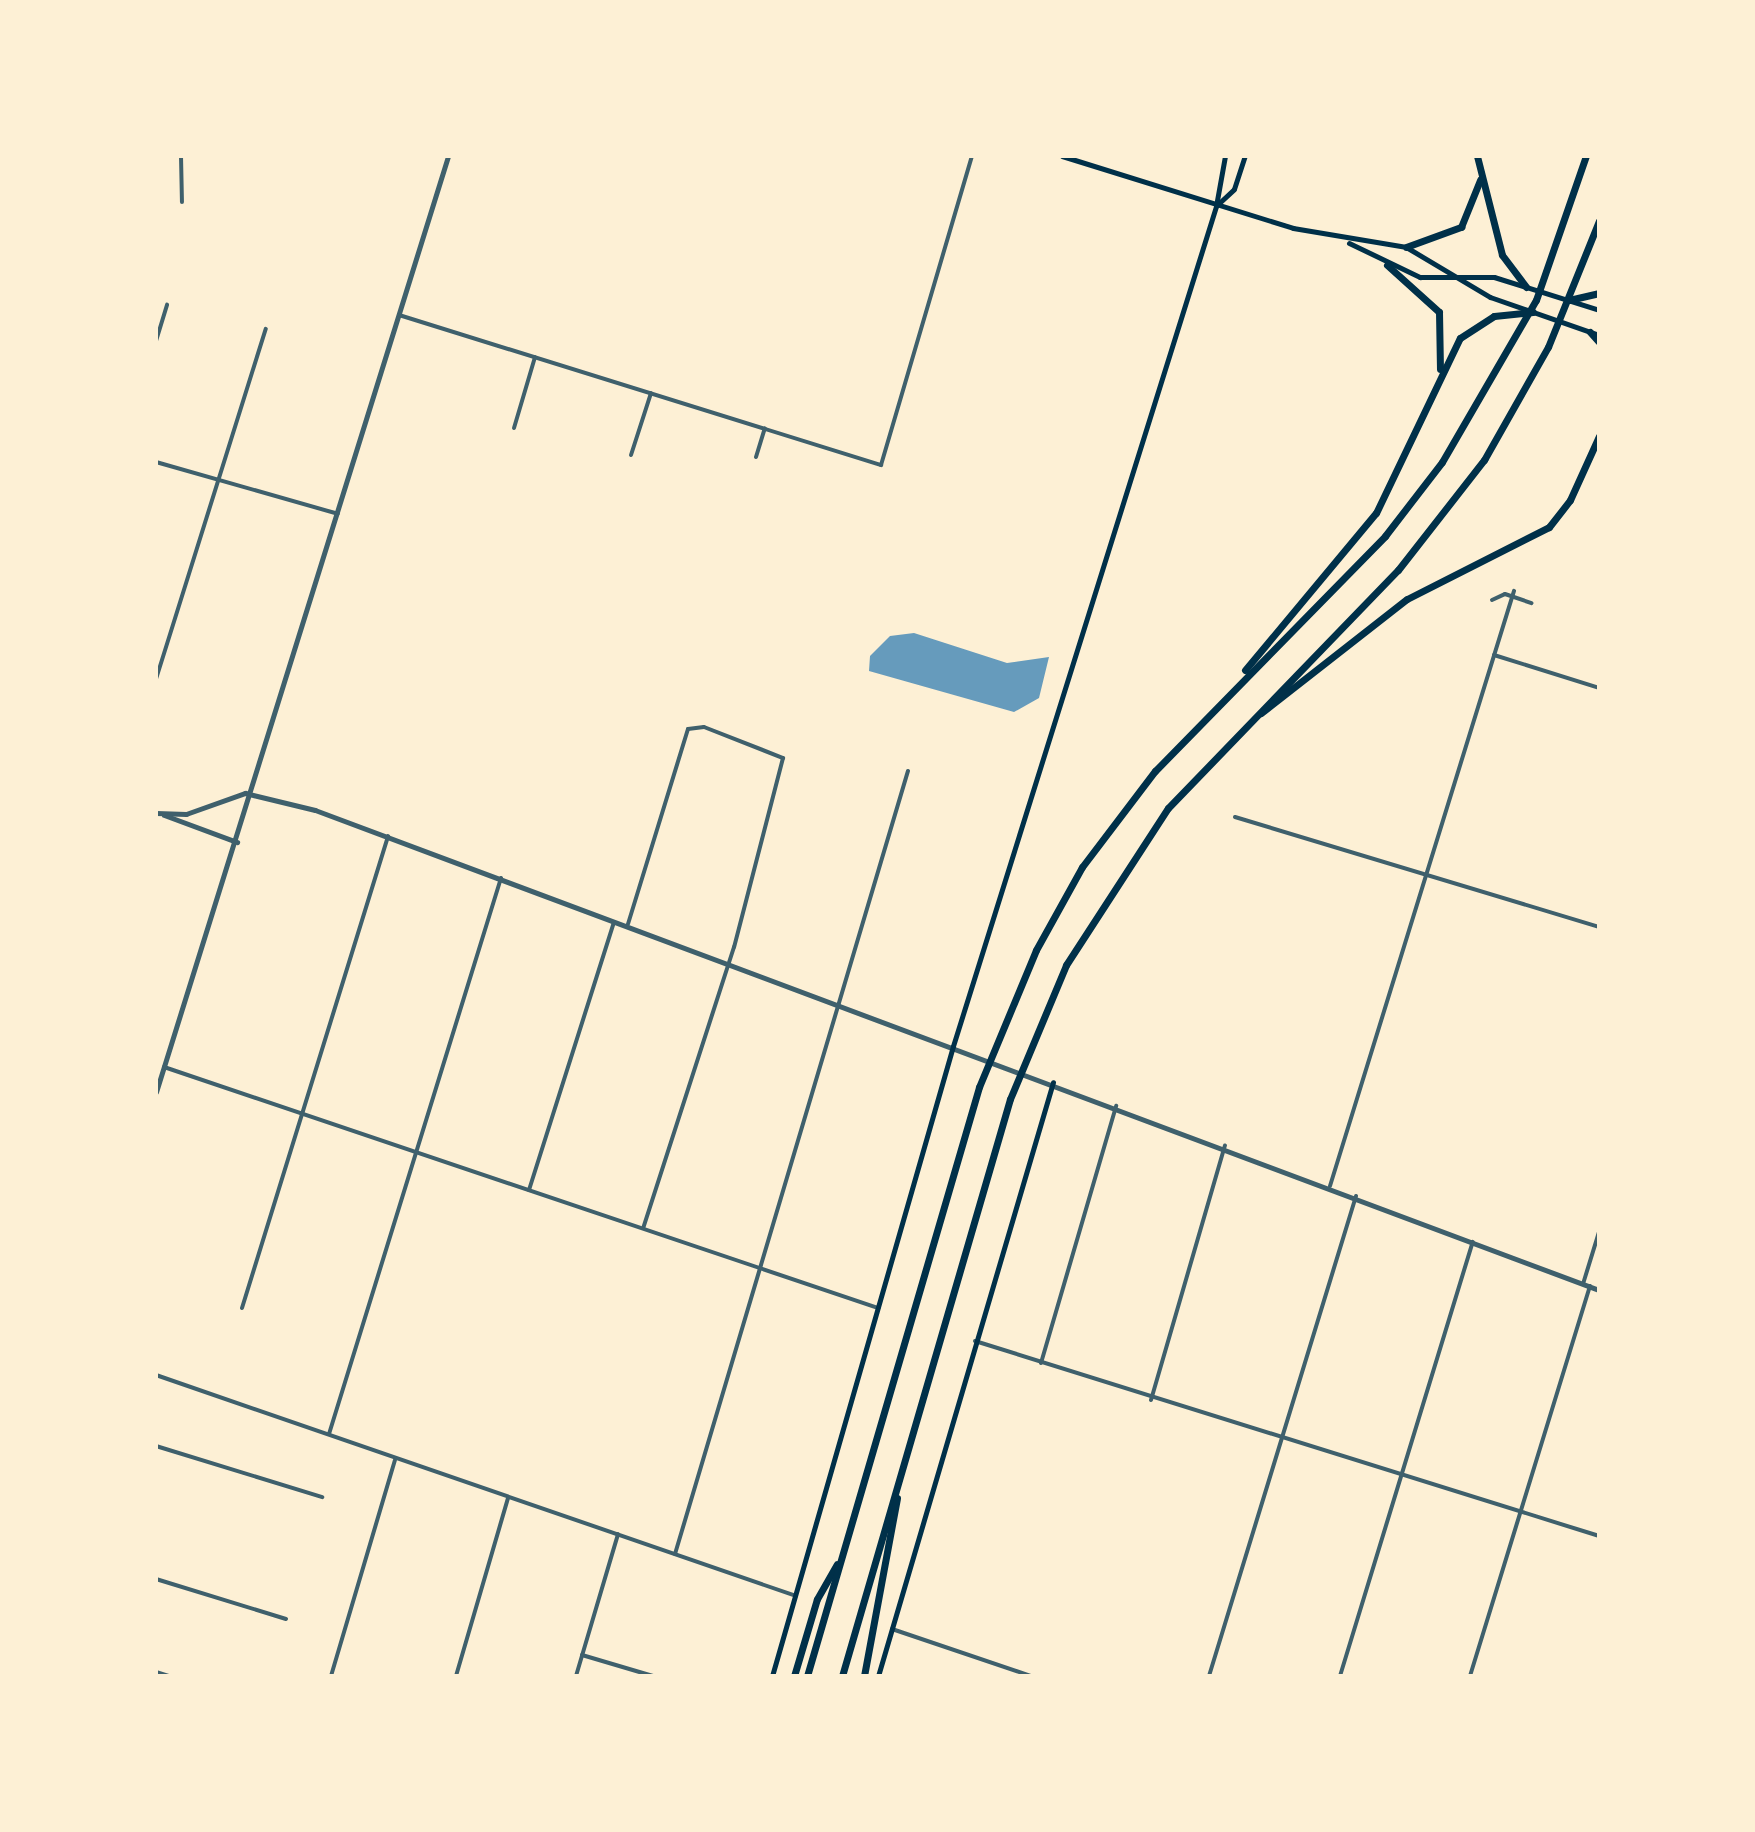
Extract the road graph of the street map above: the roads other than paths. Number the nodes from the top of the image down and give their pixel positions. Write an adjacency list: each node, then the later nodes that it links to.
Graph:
1 (181, 156): 10 (street)
2 (448, 156): 23 (street)
3 (972, 156): 32 (street)
4 (1062, 156): 11 (main road)
5 (1225, 156): 11 (main road)
6 (1245, 156): 11 (main road)
7 (1477, 156): 9 (highway)
8 (1586, 156): 45 (highway)
9 (1480, 169): 14 (highway); 17 (highway)
10 (182, 202)
11 (1216, 206): 13 (main road); 60 (main road)
12 (1599, 221): 46 (highway)
13 (1349, 243): 14 (main road); 15 (main road)
14 (1406, 247): 16 (main road)
15 (1387, 265): 16 (main road); 29 (highway)
16 (1457, 276): 17 (main road); 22 (main road)
17 (1526, 287): 19 (main road)
18 (1599, 293): 19 (highway)
19 (1566, 300): 21 (main road)
20 (167, 305): 26 (street)
21 (1599, 310)
22 (1535, 312): 25 (main road); 29 (highway)
23 (399, 315): 28 (street); 38 (street)
24 (266, 329): 37 (street)
25 (1595, 333): 27 (highway)
26 (156, 341)
27 (1599, 342)
28 (536, 357): 30 (street); 31 (street)
29 (1438, 380): 45 (highway)
30 (651, 393): 32 (street); 34 (street)
31 (514, 428)
32 (765, 428): 35 (street)
33 (1599, 436): 46 (highway)
34 (631, 455)
35 (756, 457)
36 (156, 462): 37 (street)
37 (218, 479): 38 (street); 43 (street)
38 (338, 514): 48 (street)
39 (1513, 594): 40 (street); 41 (street); 42 (street)
40 (1492, 600)
41 (1531, 603)
42 (1494, 655): 44 (street); 53 (street)
43 (156, 679)
44 (1599, 688)
45 (1218, 702): 95 (highway)
46 (1243, 726): 89 (highway)
47 (908, 771): 59 (street)
48 (252, 793): 49 (street); 51 (street); 52 (street)
49 (160, 814): 52 (street)
50 (1235, 817): 53 (street)
51 (388, 836): 54 (street); 66 (street)
52 (237, 842): 61 (street)
53 (1427, 874): 57 (street); 69 (street)
54 (501, 878): 55 (street); 68 (street)
55 (615, 920): 56 (street); 70 (street)
56 (628, 924): 58 (street); 58 (street)
57 (1599, 927)
58 (728, 961): 59 (street); 72 (street)
59 (838, 1002): 60 (street); 75 (street)
60 (953, 1046): 63 (street); 79 (main road)
61 (164, 1067): 62 (street); 66 (street)
62 (158, 1079): 64 (street)
63 (1053, 1082): 65 (street); 80 (main road)
64 (156, 1092)
65 (1116, 1106): 67 (street); 81 (street)
66 (301, 1113): 68 (street); 78 (street)
67 (1225, 1146): 69 (street); 83 (street)
68 (415, 1152): 70 (street); 84 (street)
69 (1330, 1186): 71 (street)
70 (529, 1190): 72 (street)
71 (1356, 1196): 74 (street); 85 (street)
72 (643, 1228): 75 (street)
73 (1599, 1232): 76 (street)
74 (1473, 1242): 76 (street); 88 (street)
75 (757, 1267): 79 (street); 96 (street)
76 (1587, 1285): 77 (street); 92 (street)
77 (1599, 1290)
78 (242, 1308)
79 (879, 1309): 98 (main road)
80 (975, 1341): 81 (street); 100 (main road)
81 (1041, 1363): 83 (street)
82 (156, 1375): 84 (street)
83 (1151, 1400): 85 (street)
84 (329, 1434): 87 (street)
85 (1282, 1439): 88 (street); 115 (street)
86 (156, 1446): 90 (street)
87 (395, 1460): 91 (street); 104 (street)
88 (1401, 1475): 92 (street); 116 (street)
89 (900, 1476): 111 (highway); 112 (highway)
90 (322, 1497)
91 (508, 1498): 93 (street); 105 (street)
92 (1521, 1512): 94 (street); 117 (street)
93 (618, 1534): 96 (street); 101 (street)
94 (1599, 1536)
95 (844, 1552): 109 (highway); 110 (highway)
96 (675, 1554): 98 (street)
97 (156, 1579): 99 (street)
98 (796, 1596): 108 (main road)
99 (286, 1619)
100 (892, 1629): 113 (main road); 114 (street)
101 (582, 1655): 106 (street); 107 (street)
102 (156, 1672): 103 (street)
103 (169, 1676)
104 (331, 1676)
105 (456, 1676)
106 (576, 1676)
107 (653, 1676)
108 (772, 1676)
109 (794, 1676)
110 (807, 1676)
111 (842, 1676)
112 (864, 1676)
113 (878, 1676)
114 (1031, 1676)
115 (1209, 1676)
116 (1340, 1676)
117 (1470, 1676)

